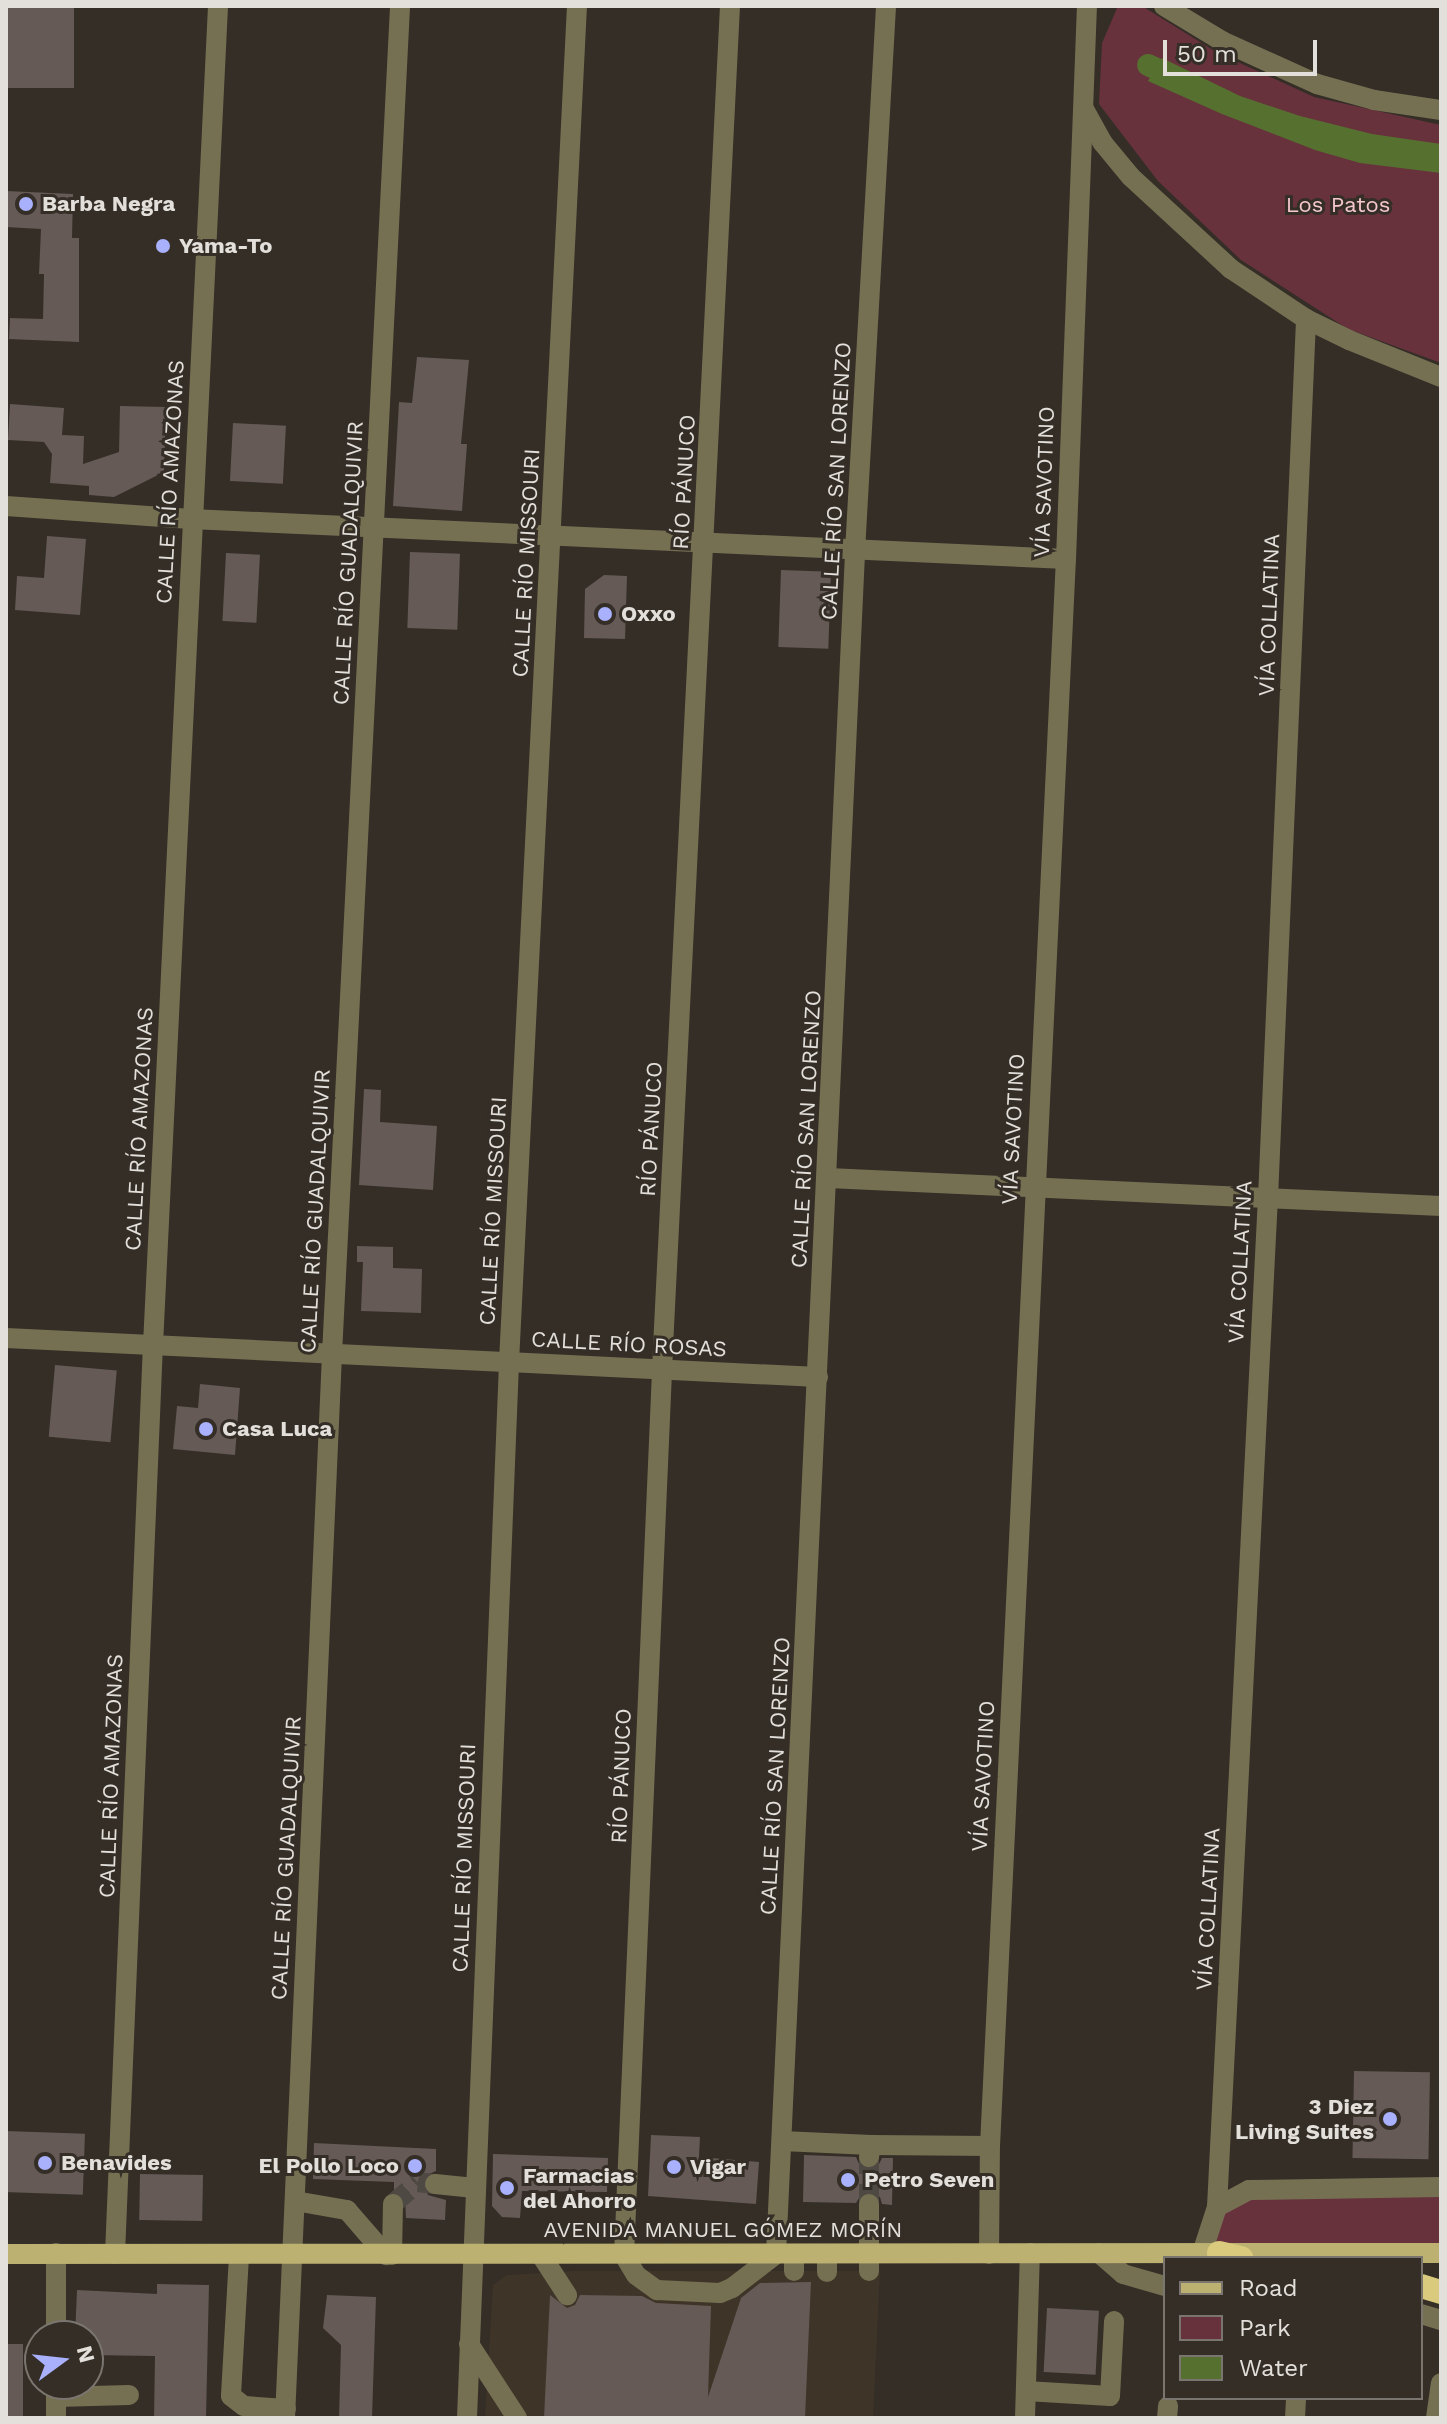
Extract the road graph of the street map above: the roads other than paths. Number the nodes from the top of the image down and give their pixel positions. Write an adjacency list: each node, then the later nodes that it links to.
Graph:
1 (218, 6): 13 (street, CALLE RÍO AMAZONAS)
2 (400, 6): 14 (street, CALLE RÍO GUADALQUIVIR)
3 (577, 6): 15 (street, CALLE RÍO MISSOURI)
4 (730, 6): 16 (street, RÍO PÁNUCO)
5 (886, 6): 17 (street, CALLE RÍO SAN LORENZO)
6 (1087, 6): 8 (street, VÍA SAVOTINO)
7 (1164, 6): 9 (street)
8 (1083, 106): 10 (street); 18 (street, VÍA SAVOTINO)
9 (1441, 110)
10 (1306, 319): 11 (street); 21 (street, VÍA COLLATINA)
11 (1441, 377)
12 (6, 506): 13 (street)
13 (191, 519): 14 (street); 24 (street, CALLE RÍO AMAZONAS)
14 (374, 527): 15 (street); 25 (street, CALLE RÍO GUADALQUIVIR)
15 (551, 536): 16 (street); 26 (street, CALLE RÍO MISSOURI)
16 (705, 544): 17 (street); 27 (street, RÍO PÁNUCO)
17 (855, 551): 18 (street); 19 (street, CALLE RÍO SAN LORENZO)
18 (1066, 559): 20 (street, VÍA SAVOTINO)
19 (828, 1178): 20 (street); 28 (street, CALLE RÍO SAN LORENZO)
20 (1034, 1188): 21 (street); 30 (street, VÍA SAVOTINO)
21 (1268, 1198): 22 (street); 37 (street, VÍA COLLATINA)
22 (1441, 1206)
23 (6, 1338): 24 (street, CALLE RÍO ROSAS)
24 (153, 1345): 25 (street, CALLE RÍO ROSAS); 43 (street, CALLE RÍO AMAZONAS)
25 (332, 1354): 26 (street, CALLE RÍO ROSAS); 34 (street, CALLE RÍO GUADALQUIVIR)
26 (509, 1362): 27 (street, CALLE RÍO ROSAS); 33 (street, CALLE RÍO MISSOURI)
27 (662, 1370): 28 (street, CALLE RÍO ROSAS); 48 (street, RÍO PÁNUCO)
28 (818, 1377): 29 (street, CALLE RÍO SAN LORENZO)
29 (782, 2141): 30 (street); 52 (street, CALLE RÍO SAN LORENZO)
30 (990, 2146): 44 (street, VÍA SAVOTINO)
31 (435, 2184): 33 (street)
32 (1441, 2187): 37 (street)
33 (475, 2188): 51 (street, CALLE RÍO MISSOURI)
34 (295, 2201): 45 (street, CALLE RÍO GUADALQUIVIR); 46 (street)
35 (393, 2204): 46 (street)
36 (869, 2204): 53 (street)
37 (1217, 2207): 49 (street, VÍA COLLATINA)
38 (56, 2253): 42 (main road, AVENIDA MANUEL GÓMEZ MORÍN); 43 (main road, AVENIDA MANUEL GÓMEZ MORÍN); 56 (street)
39 (1030, 2253): 40 (main road, AVENIDA MANUEL GÓMEZ MORÍN); 44 (main road, AVENIDA MANUEL GÓMEZ MORÍN); 60 (street)
40 (1099, 2253): 49 (main road, AVENIDA MANUEL GÓMEZ MORÍN); 54 (street)
41 (1441, 2253): 49 (main road, AVENIDA MANUEL GÓMEZ MORÍN)
42 (6, 2254)
43 (115, 2254): 50 (main road, AVENIDA MANUEL GÓMEZ MORÍN)
44 (989, 2254): 53 (main road, AVENIDA MANUEL GÓMEZ MORÍN)
45 (292, 2255): 46 (main road, AVENIDA MANUEL GÓMEZ MORÍN); 50 (main road, AVENIDA MANUEL GÓMEZ MORÍN); 63 (street, CALLE RÍO GUADALQUIVIR)
46 (389, 2255): 51 (main road, AVENIDA MANUEL GÓMEZ MORÍN)
47 (541, 2255): 48 (main road, AVENIDA MANUEL GÓMEZ MORÍN); 51 (main road, AVENIDA MANUEL GÓMEZ MORÍN); 55 (street)
48 (624, 2255): 52 (main road, AVENIDA MANUEL GÓMEZ MORÍN); 52 (street)
49 (1221, 2255)
50 (239, 2256): 63 (street)
51 (472, 2256): 58 (street, CALLE RÍO MISSOURI)
52 (788, 2260): 53 (main road, AVENIDA MANUEL GÓMEZ MORÍN)
53 (869, 2262)
54 (1163, 2285)
55 (567, 2295)
56 (56, 2320)
57 (1114, 2321): 60 (street)
58 (469, 2344): 64 (street, CALLE RÍO MISSOURI); 65 (street)
59 (1441, 2383): 67 (street)
60 (1026, 2391): 66 (street)
61 (104, 2393): 62 (street)
62 (129, 2395)
63 (285, 2413)
64 (467, 2418)
65 (517, 2418)
66 (1025, 2418)
67 (1436, 2418)

